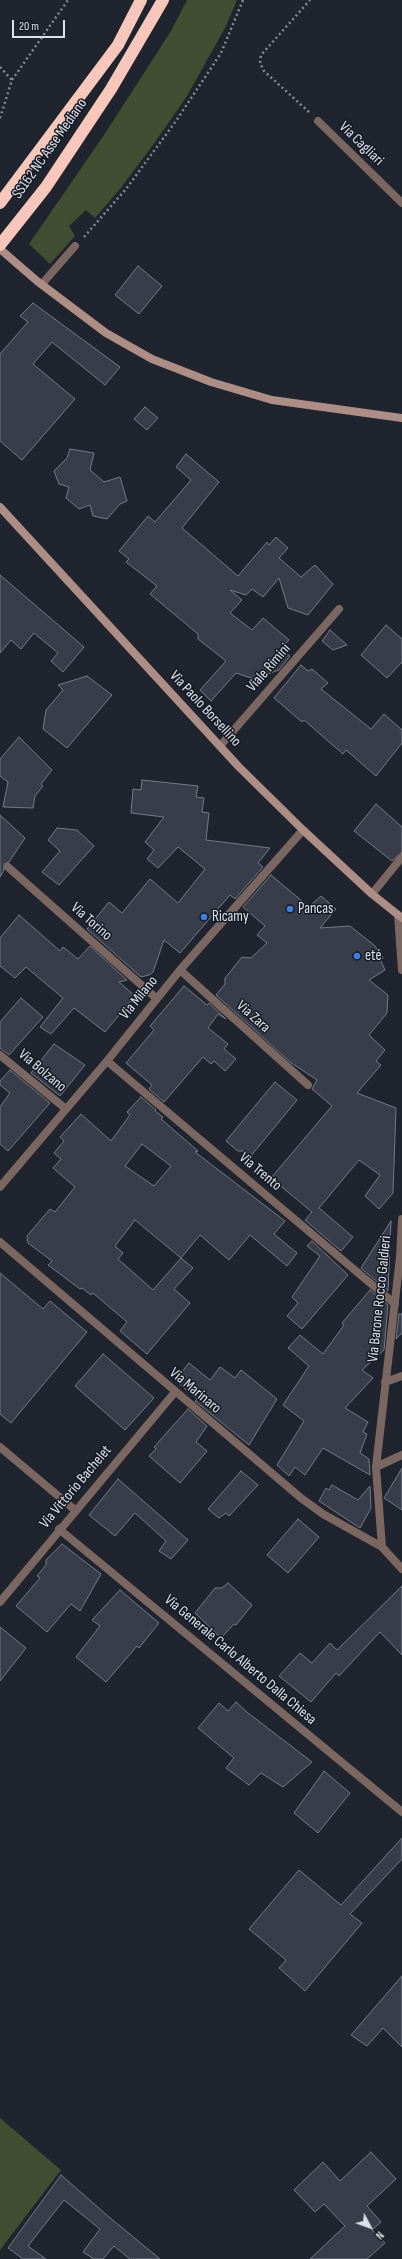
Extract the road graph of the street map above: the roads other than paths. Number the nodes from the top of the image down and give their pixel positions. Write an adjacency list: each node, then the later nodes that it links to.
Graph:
1 (141, 0): 4 (highway, SS162 NC Asse Mediano)
2 (163, 0): 6 (highway, SS162 NC Asse Mediano)
3 (318, 121): 5 (street, Via Cagliari)
4 (0, 203)
5 (402, 203)
6 (0, 245)
7 (75, 246): 9 (street)
8 (0, 249): 9 (street)
9 (42, 284): 10 (street)
10 (402, 418)
11 (0, 507): 13 (street, Via Paolo Borsellino)
12 (339, 609): 13 (street, Viale Rimini)
13 (220, 746): 14 (street, Via Paolo Borsellino)
14 (303, 830): 17 (street, Via Paolo Borsellino); 19 (street, Via Milano)
15 (402, 857): 17 (street)
16 (8, 867): 21 (street, Via Torino)
17 (372, 894): 18 (street, Via Paolo Borsellino)
18 (400, 916): 20 (street)
19 (180, 970): 21 (street, Via Milano); 24 (street, Via Zara)
20 (402, 970)
21 (156, 998): 23 (street, Via Milano)
22 (0, 1055): 25 (street, Via Bolzano)
23 (107, 1061): 25 (street, Via Milano); 30 (street, Via Trento)
24 (308, 1085)
25 (66, 1109): 26 (street, Via Milano)
26 (0, 1187)
27 (402, 1219): 29 (street, Via Barone Rocco Galdieri)
28 (0, 1242): 33 (street, Via Marinaro)
29 (401, 1258): 30 (street, Via Barone Rocco Galdieri)
30 (394, 1304): 32 (street, Via Barone Rocco Galdieri)
31 (402, 1376): 32 (street, Via Barone Rocco Galdieri)
32 (385, 1382): 36 (street, Via Barone Rocco Galdieri)
33 (175, 1392): 37 (street, Via Vittorio Bachelet); 39 (street, Via Marinaro)
34 (0, 1447): 37 (street)
35 (402, 1455): 36 (street)
36 (376, 1467): 39 (street, Via Barone Rocco Galdieri)
37 (75, 1510): 38 (street, Via Vittorio Bachelet)
38 (59, 1529): 41 (street, Via Vittorio Bachelet); 42 (street, Via Generale Carlo Alberto Dalla Chiesa)
39 (382, 1547): 40 (street)
40 (402, 1569)
41 (0, 1602)
42 (402, 1812)

